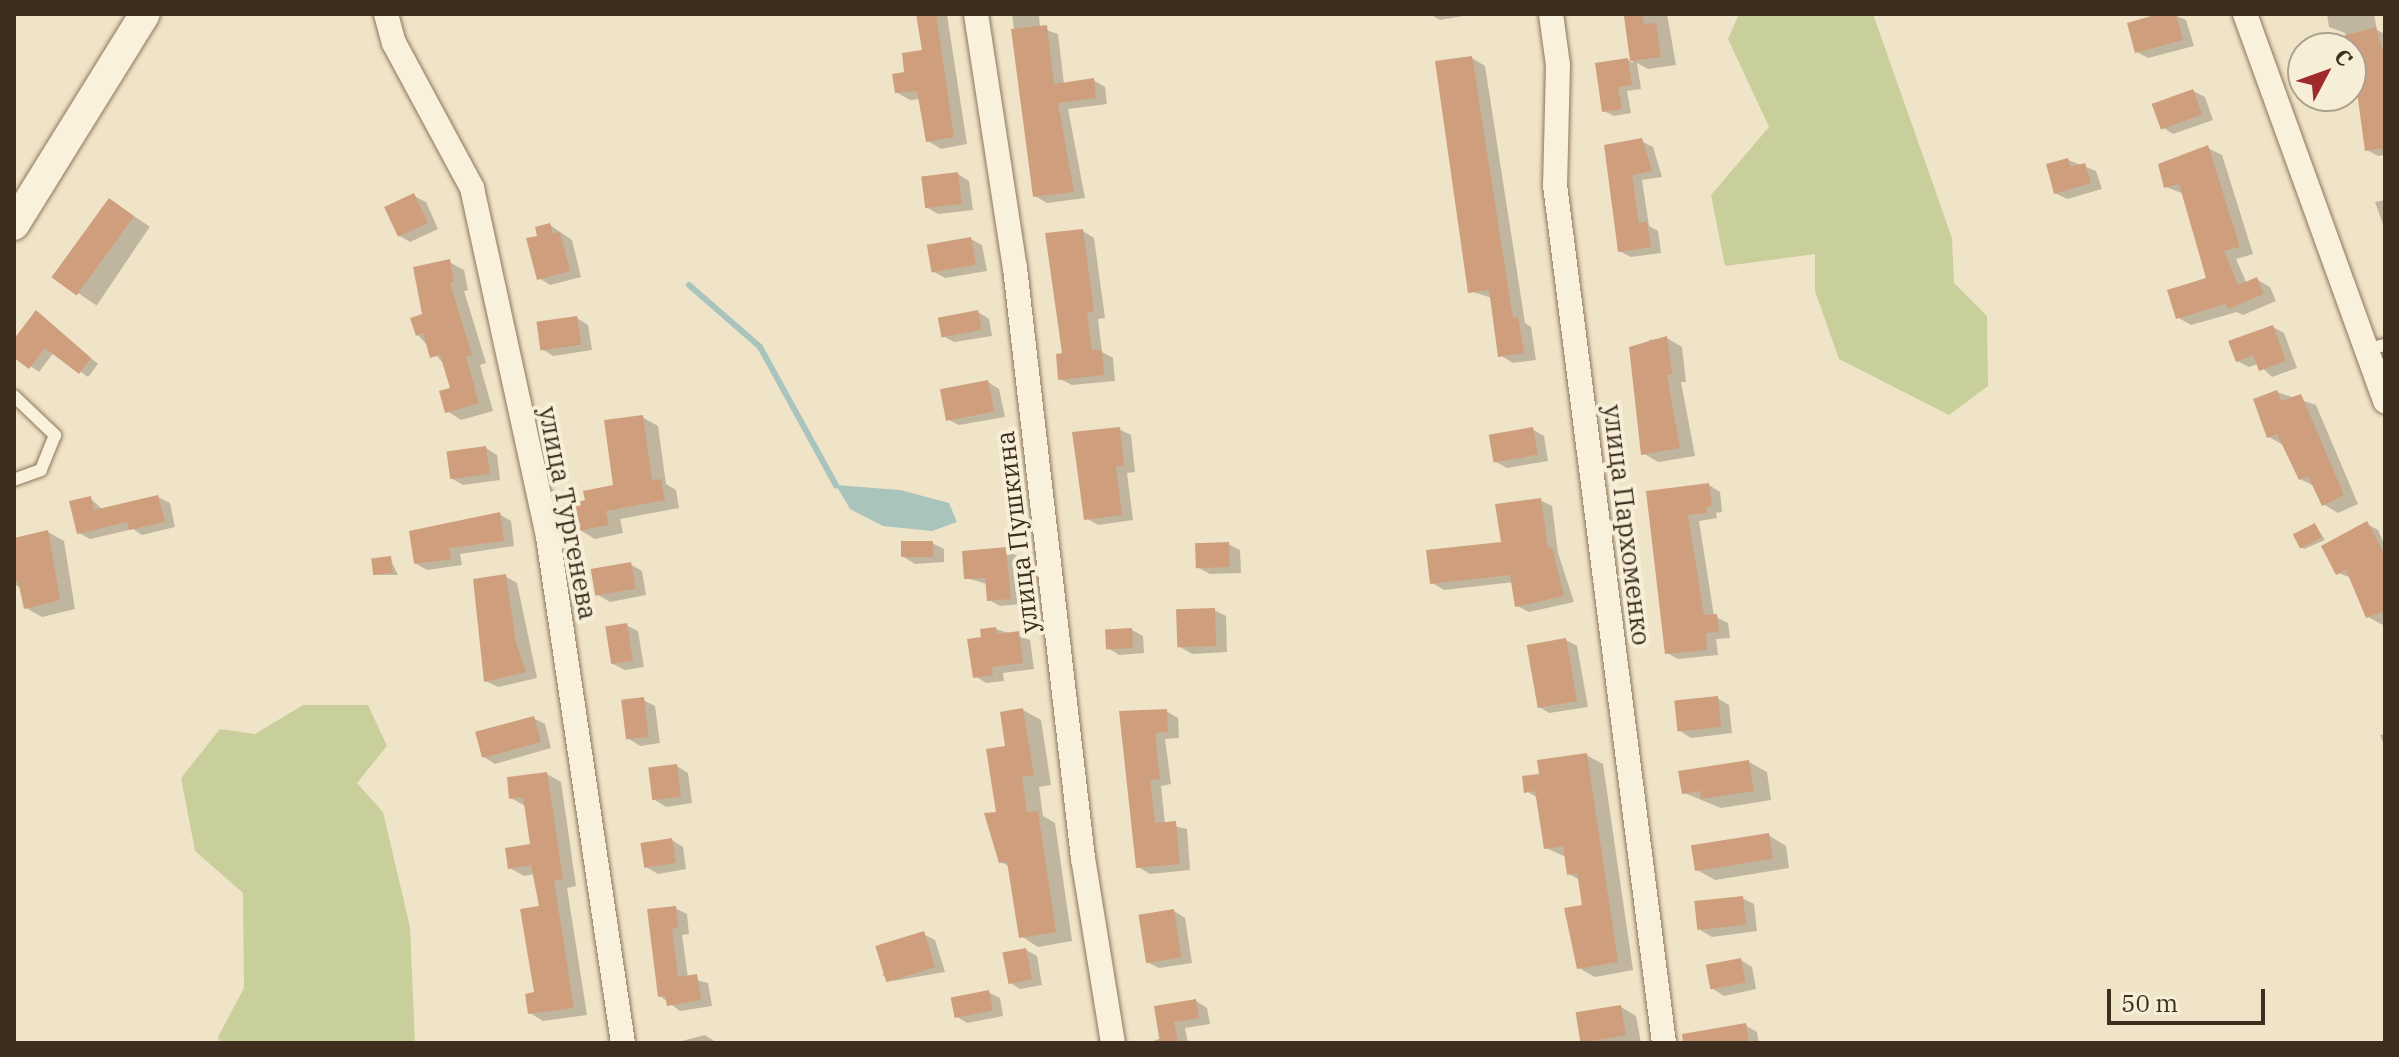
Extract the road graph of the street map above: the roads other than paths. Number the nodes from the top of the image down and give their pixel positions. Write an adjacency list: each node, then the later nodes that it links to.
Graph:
1 (145, 14): 6 (street)
2 (386, 14): 11 (street, улица Тургенева)
3 (976, 14): 12 (street, улица Пушкина)
4 (1551, 14): 13 (street, улица Пархоменко)
5 (2245, 14): 7 (street)
6 (14, 225)
7 (2374, 348): 9 (street)
8 (14, 396): 10 (lane)
9 (2385, 401)
10 (14, 480)
11 (623, 1043)
12 (1113, 1043)
13 (1664, 1043)

